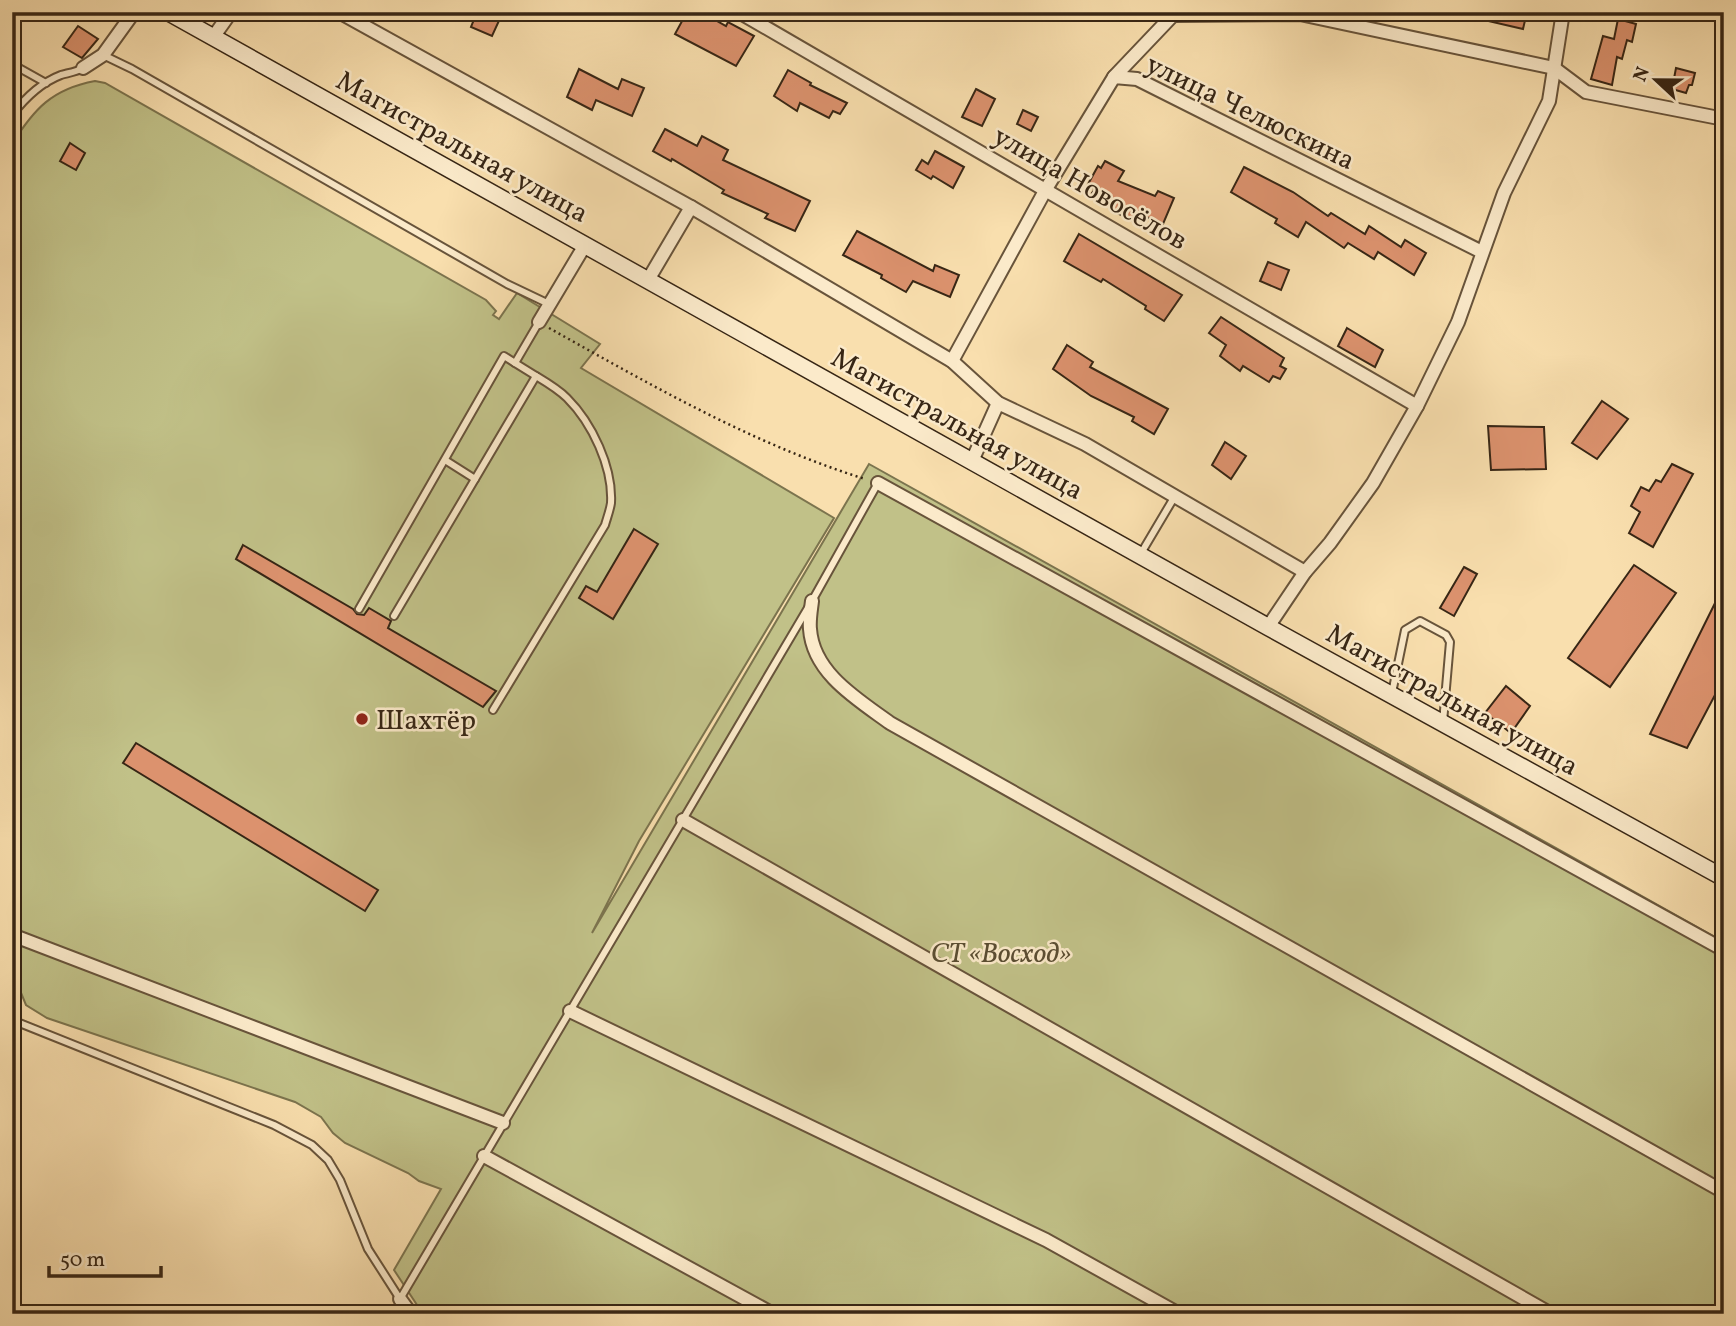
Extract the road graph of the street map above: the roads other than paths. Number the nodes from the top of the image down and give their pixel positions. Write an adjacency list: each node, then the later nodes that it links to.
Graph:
1 (134, 12): 10 (street)
2 (168, 12): 9 (main road, Магистральная улица)
3 (231, 12): 9 (street)
4 (339, 12): 19 (street, Магистральная улица)
5 (739, 12): 18 (street, улица Новосёлов)
6 (1546, 12): 8 (lane)
7 (1170, 14): 13 (street); 14 (street)
8 (1562, 16): 13 (street)
9 (214, 36): 20 (main road, Магистральная улица)
10 (103, 55): 12 (street); 23 (lane)
11 (12, 64): 15 (lane)
12 (83, 68): 15 (lane)
13 (1554, 68): 17 (street); 21 (street)
14 (1114, 77): 18 (street, улица Челюскина); 21 (street, улица Челюскина)
15 (46, 83): 16 (lane)
16 (12, 115)
17 (1724, 119)
18 (1046, 189): 25 (street, улица Челюскина); 29 (street, улица Новосёлов)
19 (691, 207): 22 (street); 25 (street, Магистральная улица)
20 (585, 245): 22 (main road, Магистральная улица); 23 (street)
21 (1482, 252): 29 (street)
22 (648, 280): 31 (main road, Магистральная улица)
23 (549, 304): 24 (street)
24 (539, 322): 26 (lane)
25 (953, 362): 28 (street, Магистральная улица)
26 (515, 363): 27 (lane); 30 (lane)
27 (536, 376): 32 (lane); 42 (lane)
28 (998, 403): 31 (street); 34 (street, Магистральная улица)
29 (1418, 406): 36 (street)
30 (444, 460): 32 (lane); 38 (lane)
31 (972, 461): 35 (main road, Магистральная улица)
32 (475, 479): 39 (lane)
33 (878, 483): 37 (lane); 47 (street)
34 (1175, 496): 35 (lane); 36 (street, Магистральная улица)
35 (1140, 555): 40 (main road, Магистральная улица)
36 (1306, 572): 40 (street)
37 (812, 601): 44 (lane); 52 (street)
38 (359, 609)
39 (394, 617)
40 (1268, 627): 41 (main road, Магистральная улица)
41 (1391, 695): 43 (main road, Магистральная улица); 43 (lane)
42 (493, 710)
43 (1443, 724): 45 (main road, Магистральная улица)
44 (683, 820): 48 (lane); 57 (street)
45 (1724, 878)
46 (12, 935): 50 (street)
47 (1724, 950)
48 (570, 1011): 50 (lane); 56 (street)
49 (12, 1020): 53 (lane)
50 (503, 1123): 51 (lane)
51 (484, 1156): 53 (lane); 55 (street)
52 (1724, 1192)
53 (400, 1299): 54 (street)
54 (411, 1314)
55 (773, 1314)
56 (1178, 1314)
57 (1551, 1314)

